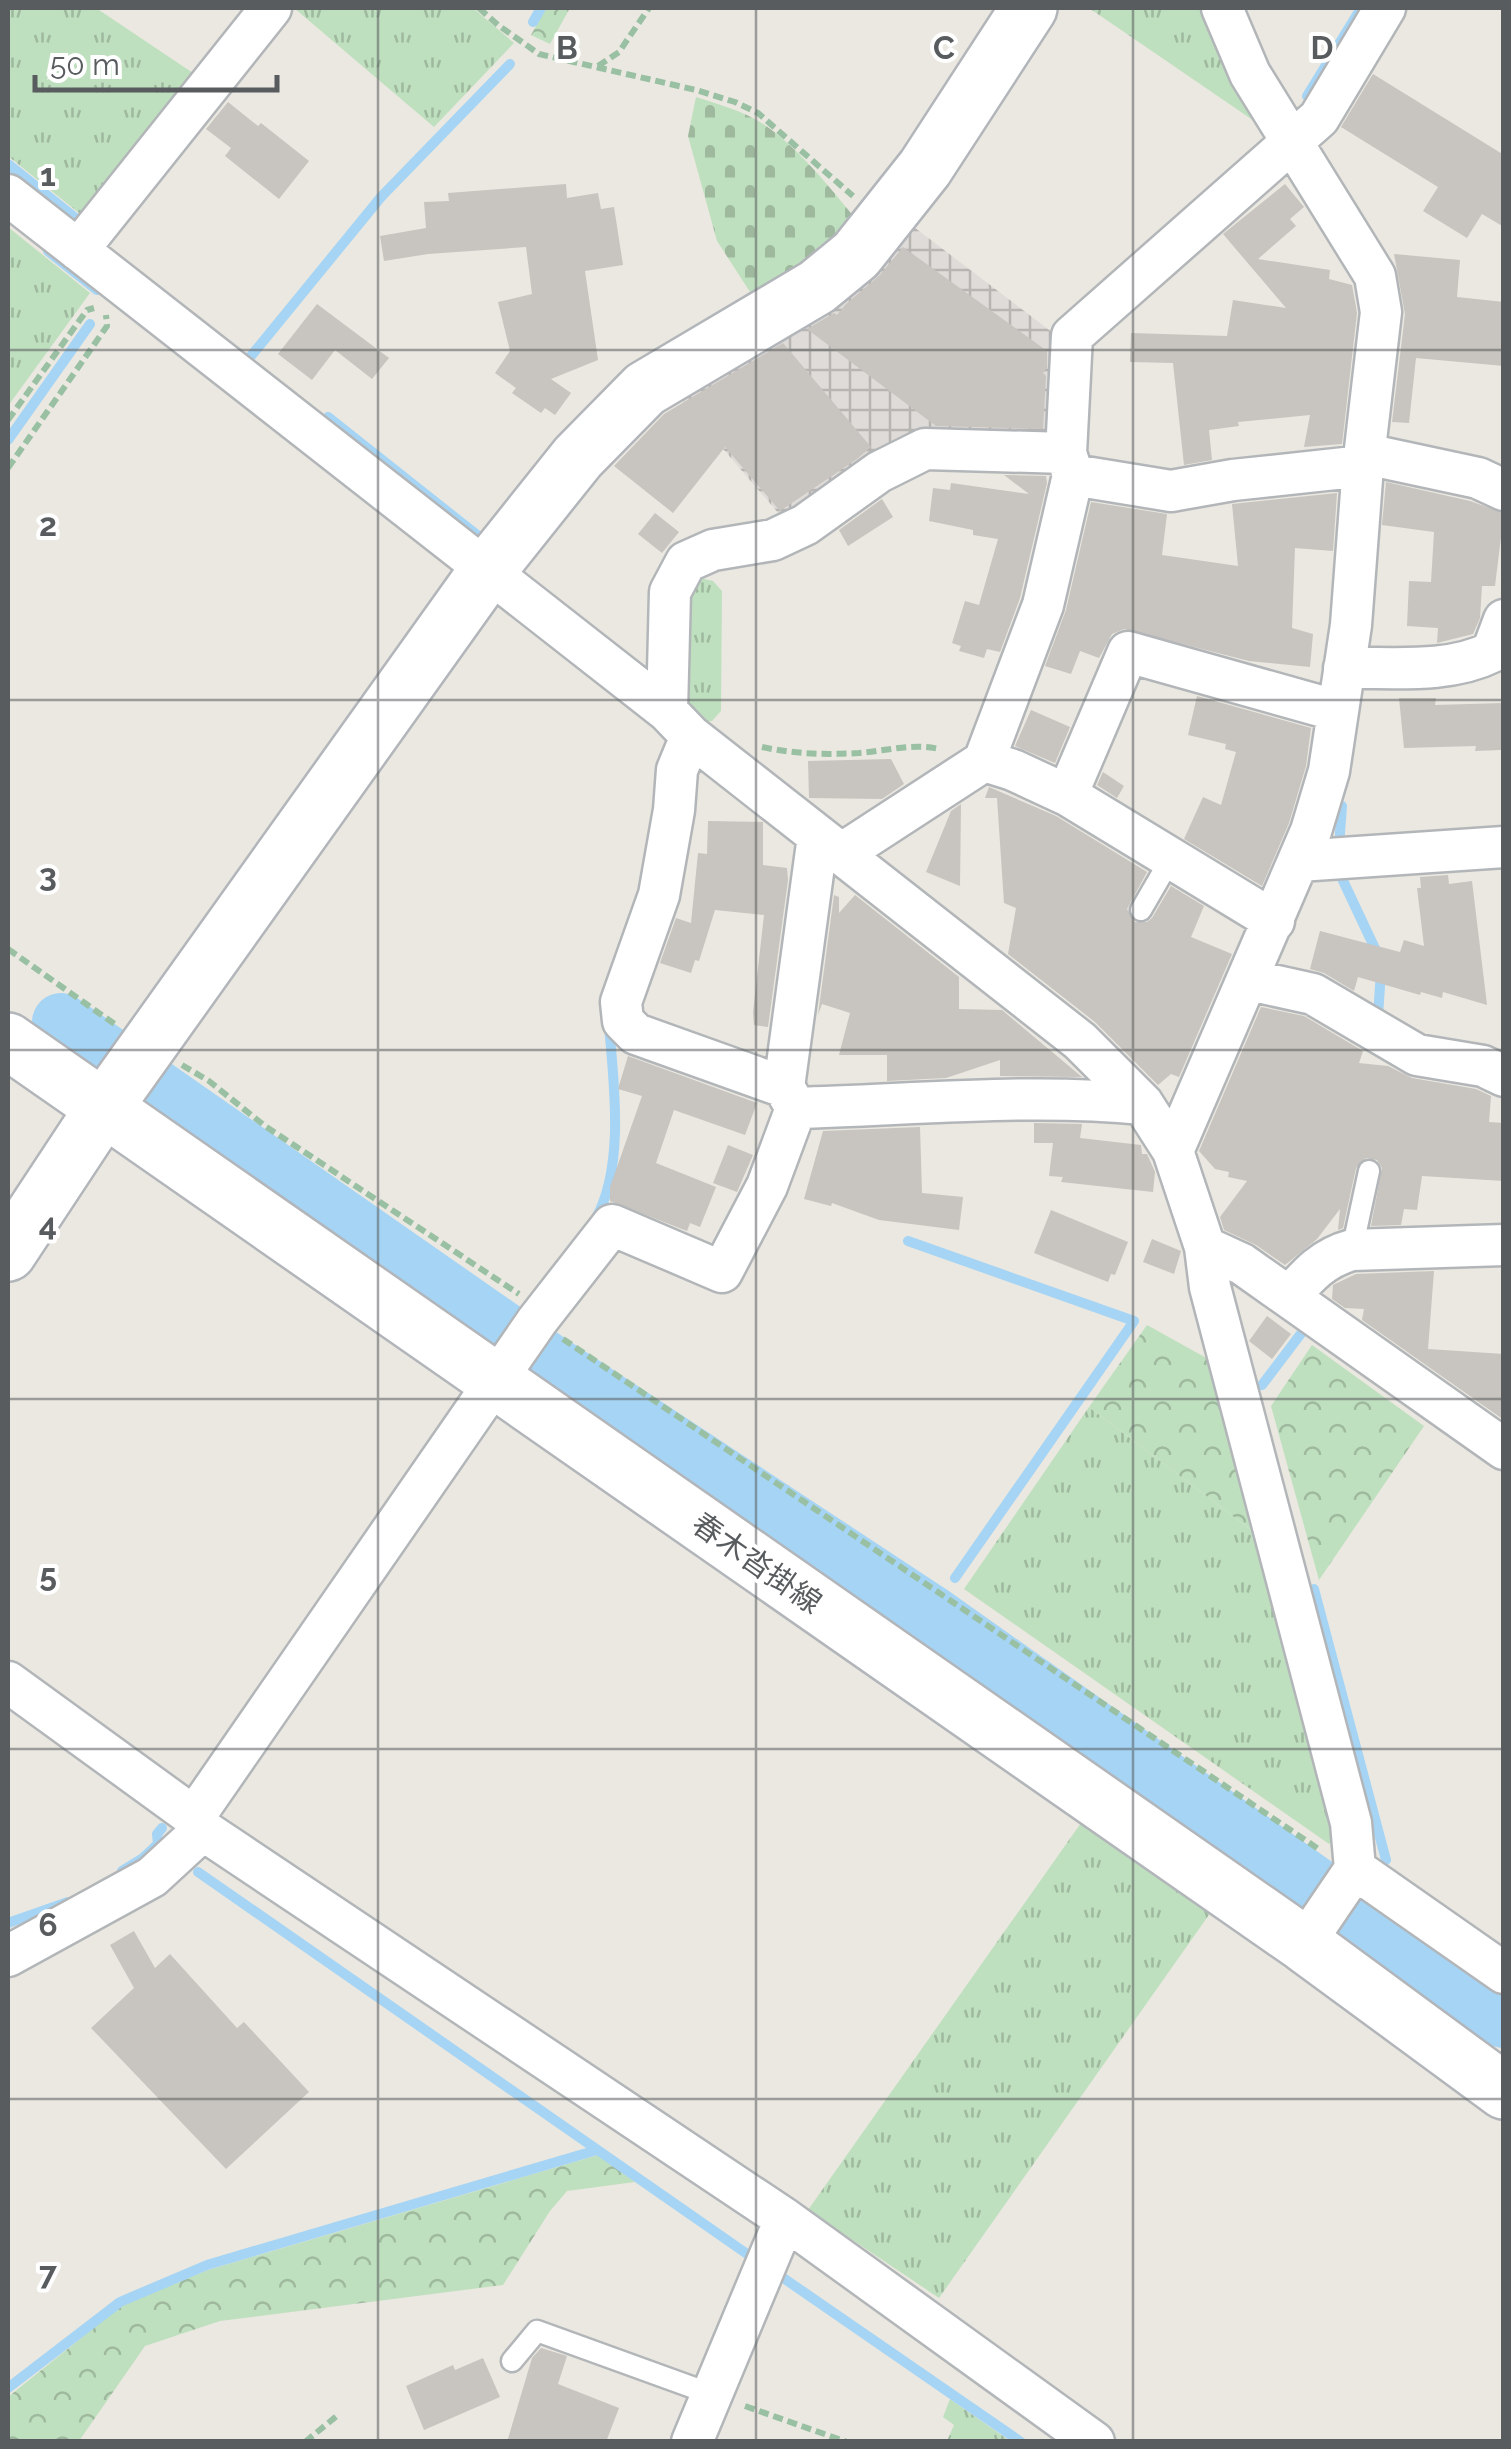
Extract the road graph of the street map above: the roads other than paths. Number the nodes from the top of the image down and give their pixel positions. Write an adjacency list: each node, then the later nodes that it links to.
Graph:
1 (271, 8): 7 (street)
2 (1029, 8): 11 (main road)
3 (1222, 8): 5 (street)
4 (1385, 8): 5 (street)
5 (1294, 140): 8 (street); 9 (street)
6 (8, 195): 7 (street)
7 (78, 250): 11 (street)
8 (1364, 460): 9 (street); 10 (street); 13 (street)
9 (1070, 464): 15 (street); 16 (street)
10 (1504, 490)
11 (487, 571): 15 (street); 29 (main road)
12 (1504, 620): 13 (street)
13 (1344, 668): 14 (street)
14 (1338, 711): 17 (street); 21 (street)
15 (688, 731): 18 (street); 27 (street)
16 (975, 767): 17 (street); 18 (street)
17 (1067, 796): 20 (street)
18 (830, 845): 27 (street); 28 (street)
19 (1504, 847): 21 (street)
20 (1170, 860): 22 (lane); 23 (street)
21 (1298, 861): 23 (street)
22 (1142, 910)
23 (1274, 921): 24 (street)
24 (1249, 980): 26 (street); 30 (street)
25 (8, 1041): 29 (main road, 春木沓掛線)
26 (1504, 1076)
27 (790, 1098): 28 (street); 37 (street)
28 (1143, 1104): 30 (street)
29 (103, 1109): 35 (main road); 37 (main road, 春木沓掛線)
30 (1173, 1151): 33 (street)
31 (1369, 1171): 34 (lane)
32 (1504, 1245): 34 (street)
33 (1206, 1247): 36 (street); 41 (street)
34 (1352, 1250): 36 (street)
35 (8, 1253)
36 (1290, 1297): 38 (street)
37 (496, 1381): 40 (street); 42 (main road, 春木沓掛線)
38 (1504, 1449)
39 (8, 1682): 40 (street)
40 (198, 1824): 43 (street); 46 (street)
41 (1354, 1864): 42 (street); 44 (street)
42 (1304, 1944): 45 (main road, 春木沓掛線)
43 (8, 1956)
44 (1504, 1974)
45 (1504, 2091)
46 (785, 2219): 48 (street); 50 (street)
47 (512, 2361): 48 (lane)
48 (711, 2394): 49 (street)
49 (692, 2442)
50 (1094, 2442)

